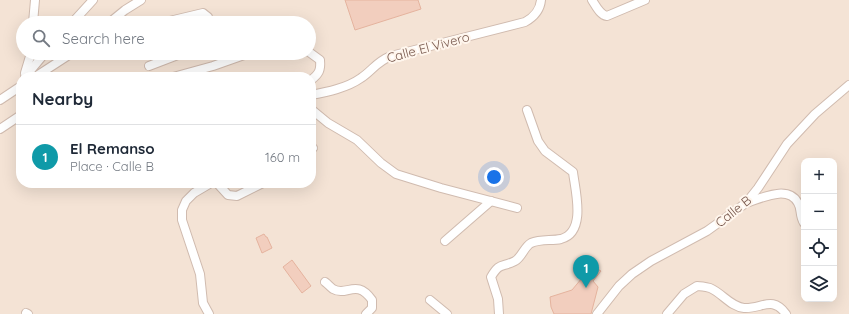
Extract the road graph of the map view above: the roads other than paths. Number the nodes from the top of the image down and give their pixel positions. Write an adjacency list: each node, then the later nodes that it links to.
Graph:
1 (35, 0): 7 (street)
2 (93, 0): 8 (street)
3 (141, 0): 9 (street)
4 (541, 0): 26 (street, Calle El Vivero)
5 (592, 0): 6 (street)
6 (644, 0)
7 (34, 16)
8 (78, 16)
9 (118, 16)
10 (191, 16): 11 (street)
11 (207, 16)
12 (316, 56): 23 (street)
13 (29, 60): 19 (street)
14 (39, 60): 20 (street)
15 (61, 60): 21 (street)
16 (165, 60): 18 (street)
17 (230, 60): 22 (street)
18 (149, 66)
19 (25, 72)
20 (28, 72)
21 (43, 72)
22 (191, 72)
23 (316, 76)
24 (849, 85): 36 (street, Calle B)
25 (16, 88): 27 (street)
26 (316, 94)
27 (0, 100)
28 (527, 110): 45 (street)
29 (316, 113): 35 (street)
30 (16, 118): 31 (street)
31 (0, 129)
32 (202, 188): 42 (street)
33 (221, 188): 34 (street)
34 (253, 188)
35 (491, 201): 37 (street); 39 (street)
36 (746, 203): 38 (street); 46 (street, Calle B)
37 (517, 208)
38 (801, 218)
39 (445, 241)
40 (325, 282): 43 (street)
41 (430, 300): 44 (street)
42 (209, 314)
43 (366, 314)
44 (447, 314)
45 (499, 314)
46 (597, 314)
47 (667, 314): 48 (street)
48 (786, 314)

